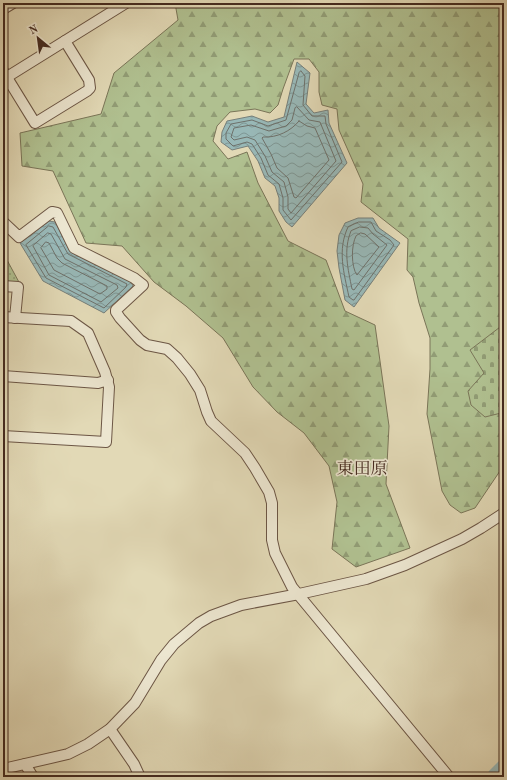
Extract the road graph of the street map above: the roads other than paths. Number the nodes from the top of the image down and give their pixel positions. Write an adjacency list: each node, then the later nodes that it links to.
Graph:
1 (13, 3): 3 (street)
2 (126, 3): 4 (street)
3 (3, 9)
4 (65, 41): 5 (street); 5 (street)
5 (5, 74)
6 (3, 222): 14 (street)
7 (3, 286): 9 (street)
8 (3, 317): 9 (street)
9 (15, 318): 11 (street)
10 (3, 376): 11 (street)
11 (108, 380): 12 (street)
12 (3, 436)
13 (504, 513): 14 (street)
14 (299, 594): 15 (street); 20 (street)
15 (110, 729): 16 (street); 19 (street)
16 (25, 764): 17 (street); 18 (street)
17 (3, 769)
18 (33, 777)
19 (140, 777)
20 (449, 777)

